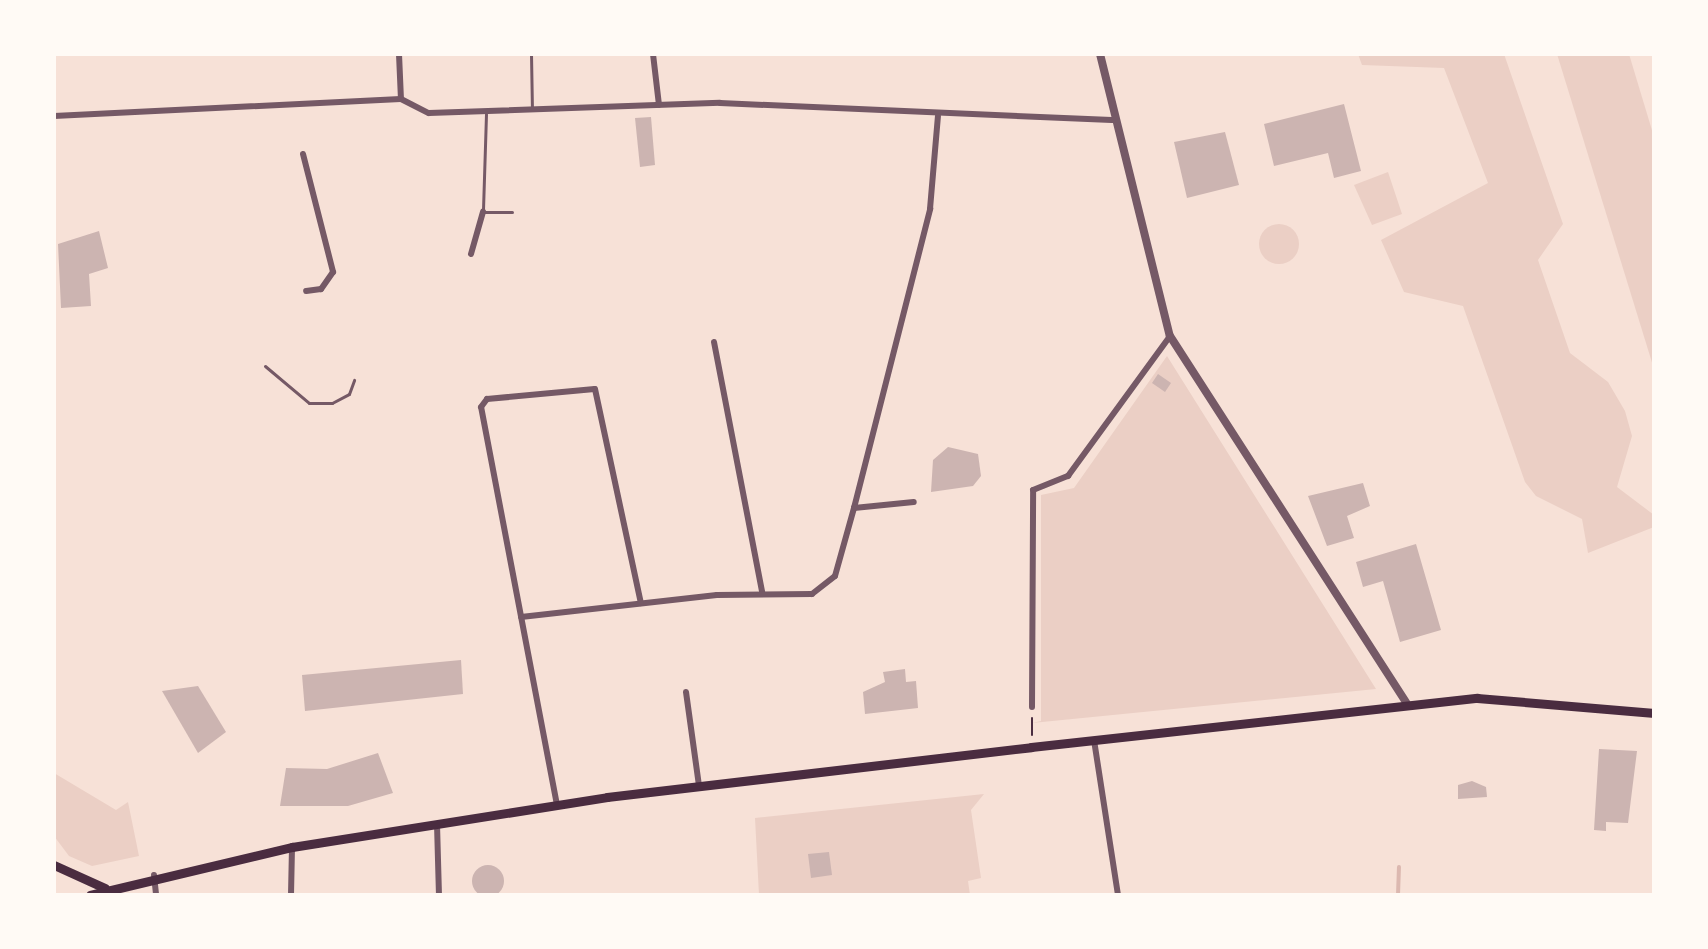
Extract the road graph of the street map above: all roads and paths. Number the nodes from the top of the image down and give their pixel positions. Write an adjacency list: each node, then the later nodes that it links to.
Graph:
1 (399, 54): 5 (street)
2 (531, 54): 7 (lane)
3 (653, 54): 6 (street)
4 (1100, 54): 11 (street)
5 (401, 99): 8 (street); 9 (street)
6 (659, 105): 7 (street); 10 (street)
7 (532, 112): 8 (street)
8 (486, 114): 13 (lane)
9 (54, 116)
10 (938, 116): 11 (street); 22 (street)
11 (1112, 120): 17 (street)
12 (303, 154): 16 (street)
13 (483, 212): 14 (lane); 15 (street)
14 (512, 212)
15 (471, 254)
16 (306, 291)
17 (1170, 336): 27 (street); 28 (street)
18 (714, 342): 23 (street)
19 (265, 366): 20 (lane)
20 (354, 380)
21 (914, 502): 22 (street)
22 (854, 508): 23 (street)
23 (762, 592): 24 (street)
24 (641, 603): 25 (street); 25 (street)
25 (521, 617): 33 (street)
26 (686, 692): 32 (street)
27 (1407, 704): 29 (main road); 30 (main road)
28 (1032, 707): 31 (path)
29 (1654, 713)
30 (1094, 740): 31 (main road); 43 (street)
31 (1031, 744): 32 (main road)
32 (699, 786): 33 (main road)
33 (557, 805): 34 (main road)
34 (437, 824): 35 (main road); 42 (street)
35 (292, 847): 37 (main road); 41 (street)
36 (54, 865): 38 (main road)
37 (154, 875): 38 (main road); 40 (street)
38 (105, 888): 39 (main road)
39 (90, 895)
40 (156, 895)
41 (291, 895)
42 (439, 895)
43 (1118, 895)

